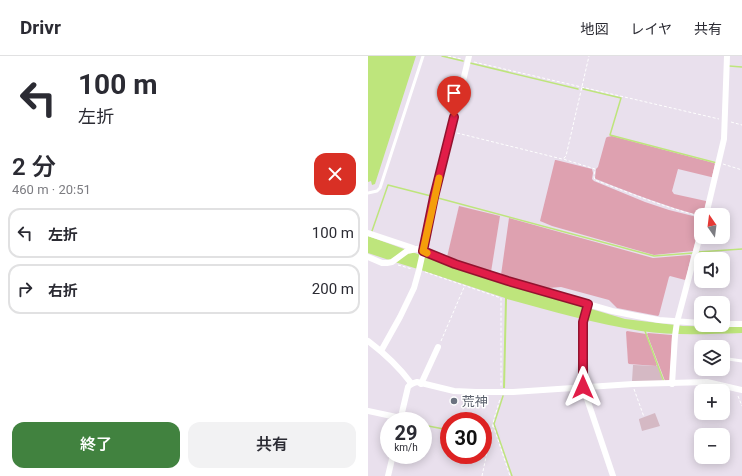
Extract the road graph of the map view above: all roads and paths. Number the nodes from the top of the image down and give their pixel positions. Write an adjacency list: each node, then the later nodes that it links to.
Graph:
1 (423, 56): 13 (lane)
2 (448, 56): 5 (path)
3 (589, 56): 6 (path)
4 (727, 56): 7 (street)
5 (468, 58): 6 (path); 9 (street)
6 (582, 87): 7 (path); 10 (path)
7 (725, 121): 8 (path); 11 (street)
8 (742, 125)
9 (450, 132): 10 (path); 19 (street)
10 (564, 158): 15 (path)
11 (718, 163): 12 (path); 14 (street)
12 (742, 170)
13 (368, 193)
14 (708, 208)
15 (694, 215)
16 (368, 233): 18 (street)
17 (698, 244): 25 (street)
18 (413, 250): 19 (street); 21 (street)
19 (423, 253): 22 (street); 24 (street)
20 (368, 257): 21 (street)
21 (391, 262): 22 (path)
22 (419, 270): 23 (path); 31 (street)
23 (465, 285): 30 (path); 39 (path)
24 (588, 305): 25 (street); 38 (street)
25 (677, 323): 26 (street); 37 (street)
26 (694, 323)
27 (730, 324): 28 (street)
28 (742, 324)
29 (368, 341): 31 (street)
30 (438, 347): 35 (street)
31 (381, 351): 34 (street)
32 (730, 359): 33 (lane)
33 (742, 361)
34 (411, 384): 35 (street); 43 (street)
35 (421, 384): 39 (street)
36 (633, 384): 37 (street); 38 (street); 45 (path)
37 (672, 384): 40 (street)
38 (583, 387): 39 (street); 51 (street)
39 (501, 390): 46 (path)
40 (740, 390): 41 (path)
41 (742, 406)
42 (368, 411): 44 (street)
43 (402, 412)
44 (380, 414)
45 (644, 417)
46 (493, 424): 49 (path); 50 (path)
47 (391, 464): 48 (street)
48 (388, 476)
49 (482, 476)
50 (510, 476)
51 (613, 476)

